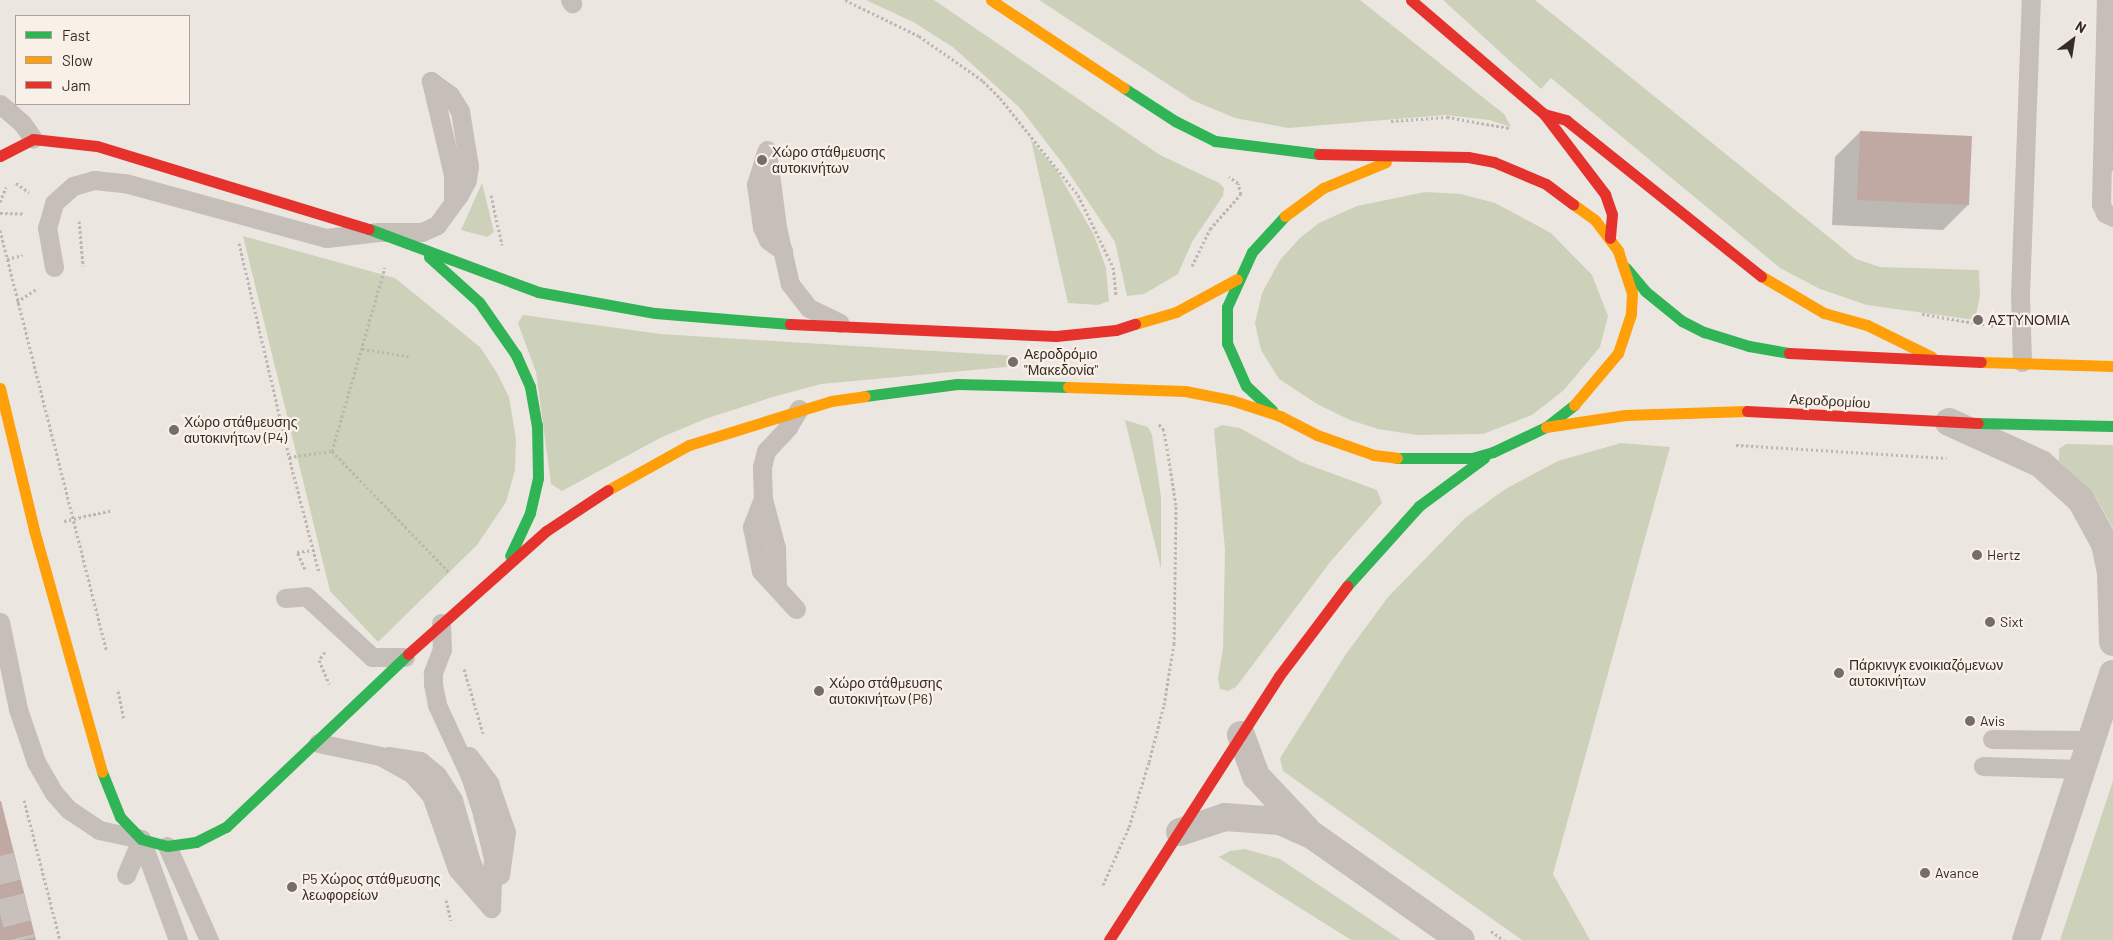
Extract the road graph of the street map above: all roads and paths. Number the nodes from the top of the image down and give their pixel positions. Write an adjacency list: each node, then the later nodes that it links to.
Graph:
1 (845, 0): 37 (path)
2 (991, 0): 14 (street)
3 (1412, 0): 8 (street)
4 (2031, 0): 40 (lane)
5 (2106, 0): 15 (lane)
6 (431, 81): 23 (lane)
7 (0, 104): 11 (lane)
8 (1544, 114): 25 (street); 44 (street)
9 (1382, 122): 10 (path)
10 (1516, 130)
11 (33, 139): 13 (street); 23 (street)
12 (767, 150): 41 (lane)
13 (0, 156)
14 (1415, 156): 25 (street); 35 (street)
15 (2107, 161): 21 (lane)
16 (1221, 173): 34 (path)
17 (10, 179): 18 (path)
18 (32, 194)
19 (0, 213): 20 (path)
20 (25, 214)
21 (2113, 218)
22 (0, 230): 28 (path)
23 (379, 232): 26 (street); 30 (lane)
24 (237, 234): 57 (path)
25 (1610, 238): 32 (street)
26 (414, 245): 41 (street); 60 (street)
27 (33, 252): 28 (path)
28 (7, 259): 38 (path)
29 (376, 264): 31 (path)
30 (54, 267)
31 (385, 267): 33 (path); 42 (path)
32 (1626, 268): 44 (street); 53 (street)
33 (391, 270)
34 (1191, 270)
35 (1237, 279): 41 (street); 49 (street)
36 (41, 285): 38 (path)
37 (1117, 298)
38 (17, 302): 67 (path)
39 (1913, 313): 40 (path)
40 (2021, 326): 45 (lane)
41 (853, 329)
42 (362, 349): 43 (path); 55 (path)
43 (408, 356)
44 (1942, 362): 45 (street)
45 (2022, 362): 46 (street)
46 (2113, 366)
47 (0, 388): 83 (street)
48 (799, 409): 49 (street); 60 (street); 63 (lane)
49 (1280, 416): 56 (street)
50 (1153, 420): 86 (path)
51 (1948, 422): 52 (street, Αεροδρομίου); 53 (street, Αεροδρομίου); 66 (street)
52 (2113, 426)
53 (1546, 428): 56 (street)
54 (1730, 445): 58 (path)
55 (332, 451): 57 (path); 61 (path)
56 (1493, 452): 74 (street)
57 (288, 457): 59 (path)
58 (1955, 458)
59 (313, 550)
60 (505, 566): 65 (street)
61 (454, 577)
62 (285, 598): 69 (lane)
63 (796, 608)
64 (0, 622): 83 (lane)
65 (441, 623): 69 (street); 77 (lane)
66 (2113, 642)
67 (106, 650)
68 (332, 653): 71 (path)
69 (405, 656): 77 (street)
70 (2113, 674): 76 (street)
71 (330, 687)
72 (118, 691): 73 (path)
73 (125, 728)
74 (1241, 735): 81 (street); 82 (street)
75 (1992, 739): 76 (lane)
76 (2090, 740): 79 (street)
77 (318, 743): 84 (street)
78 (1983, 766): 79 (lane)
79 (2080, 769): 94 (street)
80 (23, 794): 89 (path)
81 (1180, 832): 82 (street); 92 (street)
82 (1312, 835): 93 (street)
83 (141, 839): 84 (street); 85 (lane); 90 (lane)
84 (167, 846): 91 (lane)
85 (126, 875)
86 (1101, 889)
87 (445, 895): 88 (path)
88 (451, 920)
89 (60, 940)
90 (178, 940)
91 (209, 940)
92 (1109, 940)
93 (1461, 940)
94 (2026, 940)

